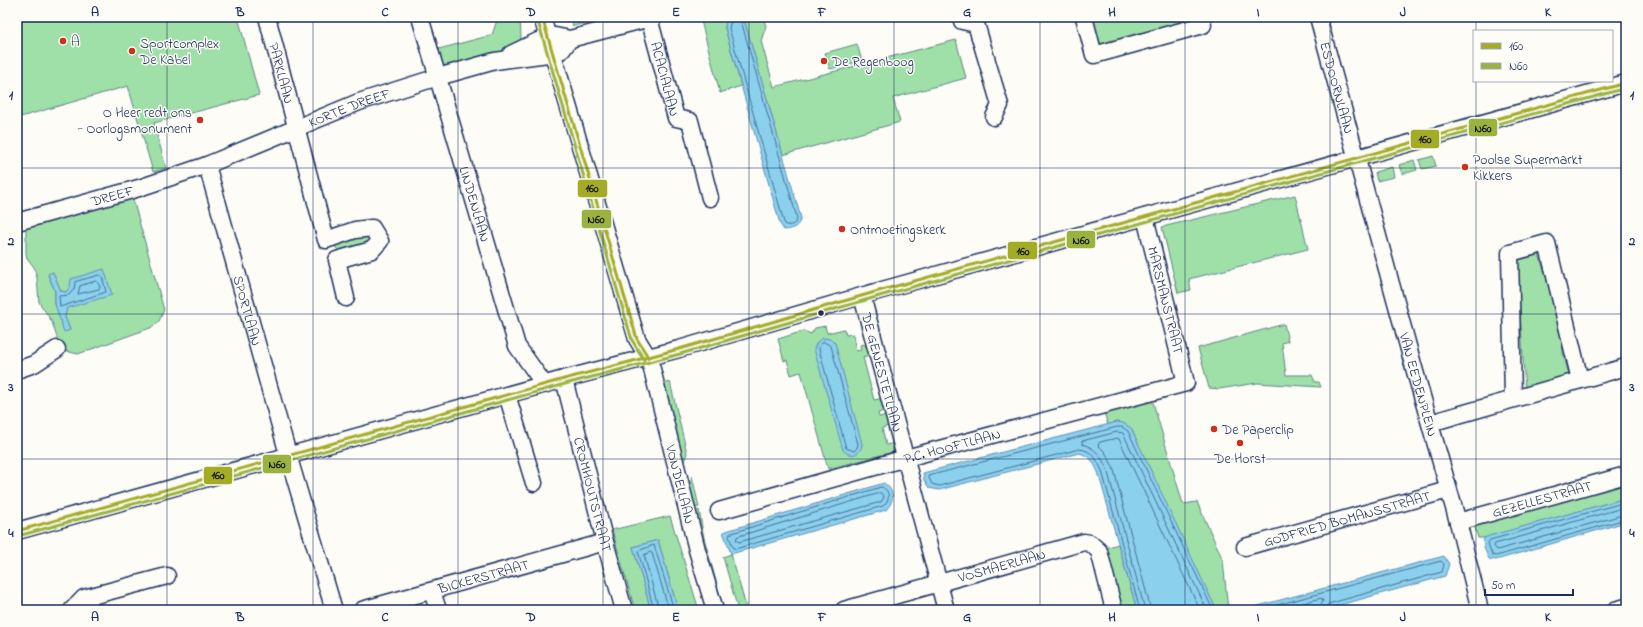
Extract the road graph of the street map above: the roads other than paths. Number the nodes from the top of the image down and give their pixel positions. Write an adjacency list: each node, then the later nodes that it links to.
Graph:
1 (267, 17): 14 (street, PARKLAAN)
2 (420, 17): 11 (street, LINDENLAAN)
3 (542, 17): 10 (street)
4 (549, 17): 10 (street)
5 (961, 17): 13 (street)
6 (1084, 17): 7 (street)
7 (1201, 17)
8 (1318, 17): 15 (street, ESDOORNLAAN)
9 (651, 18): 10 (street, KORTE DREEF); 17 (street, ACACIALAAN)
10 (557, 43): 11 (street, KORTE DREEF); 25 (street, VONDELLAAN)
11 (438, 77): 14 (street, KORTE DREEF); 31 (street, LINDENLAAN)
12 (1626, 83): 15 (street)
13 (994, 117)
14 (295, 129): 16 (street, KORTE DREEF); 20 (street, PARKLAAN)
15 (1358, 158): 18 (street); 34 (street, VAN EEDENPLEIN)
16 (207, 165): 19 (street, DREEF); 35 (street, SPORTLAAN)
17 (710, 198)
18 (1145, 217): 22 (street); 30 (street, MARSMANSTRAAT)
19 (17, 222)
20 (326, 240): 21 (street, PARKLAAN); 21 (street)
21 (337, 260): 23 (street, PARKLAAN)
22 (862, 296): 25 (street); 36 (street, DE GENESTETLAAN)
23 (346, 298)
24 (57, 349): 27 (street)
25 (648, 357): 28 (street); 54 (street, VONDELLAAN)
26 (1626, 367): 29 (street)
27 (17, 370)
28 (564, 379): 31 (street); 43 (street, CROMHOUTSTRAAT)
29 (1580, 380): 33 (street); 33 (street)
30 (1186, 383): 36 (street, P.C. HOOFTLAAN)
31 (544, 384): 32 (street)
32 (507, 395): 35 (street); 38 (street)
33 (1513, 399): 34 (street)
34 (1430, 423): 39 (street, VAN EEDENPLEIN)
35 (288, 455): 42 (street); 50 (street, SPORTLAAN)
36 (906, 458): 40 (street, P.C. HOOFTLAAN); 46 (street, DE GENESTETLAAN)
37 (1626, 475): 41 (street, GEZELLESTRAAT)
38 (534, 483)
39 (1448, 490): 41 (street, VAN EEDENPLEIN); 44 (street, GODFRIED BOMANSSTRAAT)
40 (719, 511)
41 (1458, 522): 58 (street, VAN EEDENPLEIN)
42 (17, 531)
43 (605, 542): 47 (street, BICKERSTRAAT); 53 (street, CROMHOUTSTRAAT)
44 (1245, 547)
45 (168, 576): 49 (street)
46 (939, 583): 55 (street, VOSMAERLAAN); 56 (street, DE GENESTETLAAN); 57 (street, VOSMAERLAAN)
47 (432, 591): 51 (street, BICKERSTRAAT); 52 (street)
48 (1626, 607): 59 (street)
49 (72, 610)
50 (334, 610)
51 (362, 610)
52 (438, 610)
53 (624, 610)
54 (715, 610)
55 (844, 610)
56 (946, 610)
57 (1114, 610)
58 (1480, 610)
59 (1615, 610)

